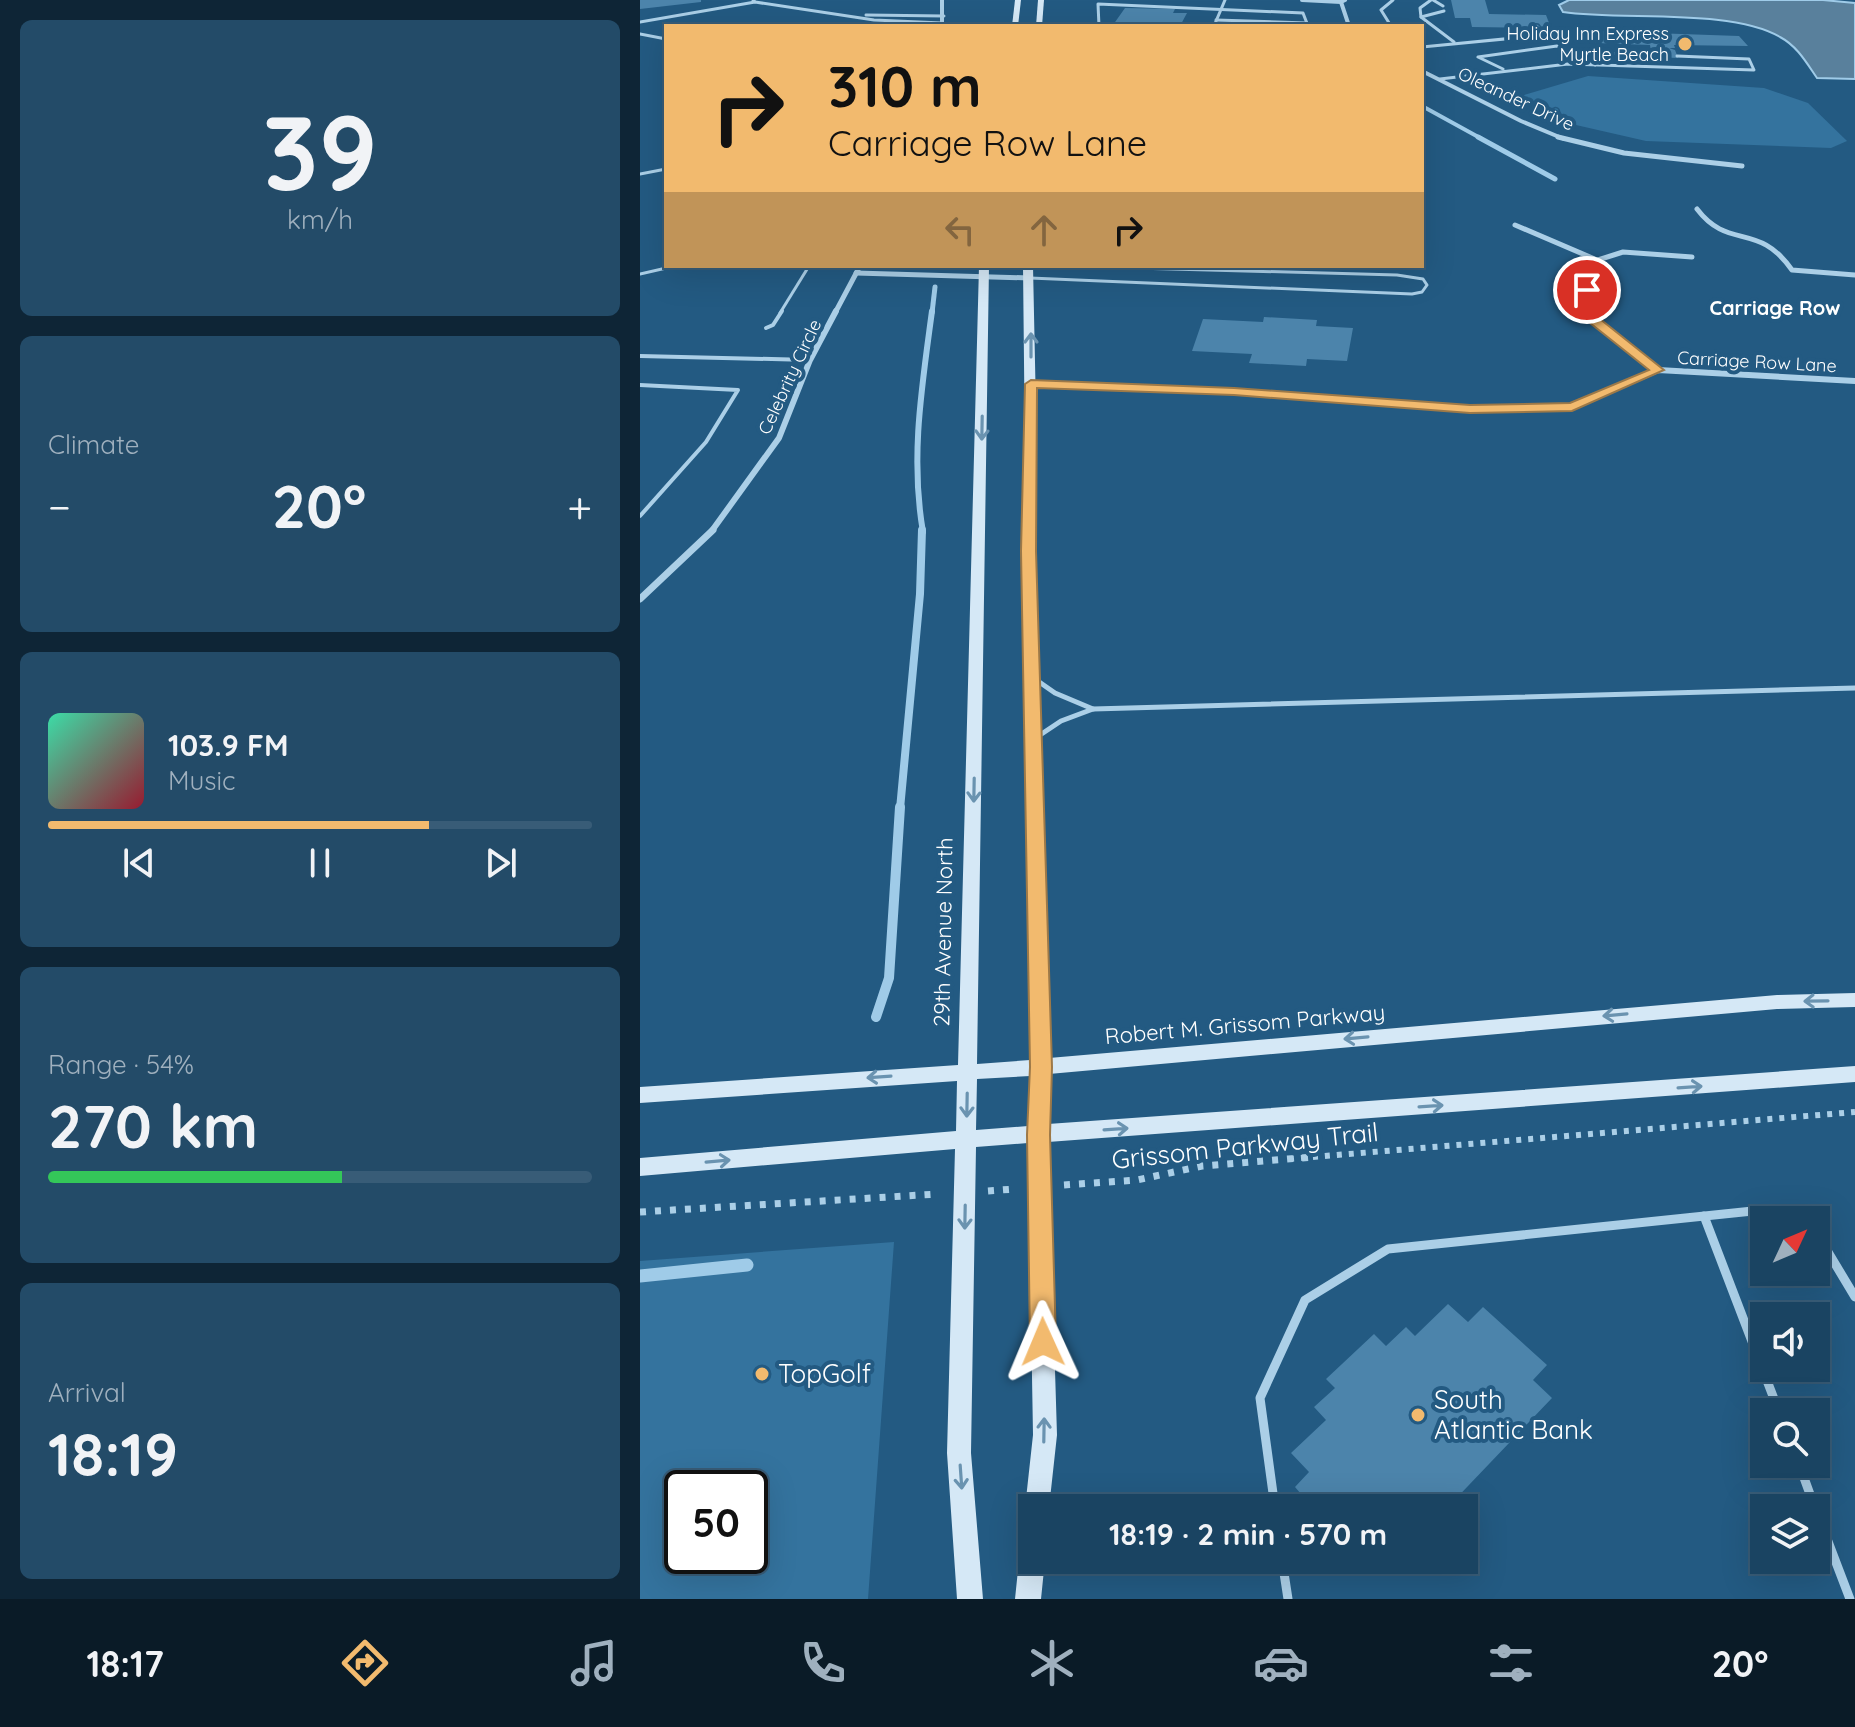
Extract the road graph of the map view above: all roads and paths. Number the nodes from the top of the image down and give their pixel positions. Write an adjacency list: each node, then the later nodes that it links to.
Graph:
1 (942, 0): 14 (street)
2 (1018, 0): 19 (main road)
3 (1041, 0): 20 (main road)
4 (1225, 0): 11 (lane)
5 (1302, 0): 9 (street)
6 (1393, 0): 26 (lane)
7 (1432, 0): 10 (lane); 15 (lane)
8 (754, 1): 13 (lane); 17 (lane)
9 (1343, 1): 25 (street)
10 (1443, 6)
11 (1221, 9): 16 (lane); 21 (lane); 24 (lane)
12 (1444, 11): 15 (lane)
13 (842, 15): 14 (lane); 18 (lane)
14 (944, 16): 18 (street)
15 (1421, 17): 30 (lane)
16 (1216, 20): 22 (lane); 23 (lane)
17 (640, 22)
18 (942, 24)
19 (1015, 24)
20 (1039, 24)
21 (1099, 24)
22 (1215, 24)
23 (1289, 24)
24 (1307, 24)
25 (1349, 24)
26 (1390, 24)
27 (640, 34): 29 (lane)
28 (1535, 36): 30 (lane)
29 (664, 39)
30 (1455, 42): 31 (lane)
31 (1424, 47)
32 (1651, 55): 34 (lane)
33 (1677, 56): 34 (lane)
34 (1595, 65): 35 (lane); 35 (lane)
35 (1506, 70): 37 (lane)
36 (1424, 72): 37 (street, Oleander Drive)
37 (1440, 79): 38 (street, Oleander Drive)
38 (1742, 166)
39 (664, 169): 40 (lane)
40 (640, 174)
41 (1697, 209): 58 (street)
42 (1515, 225): 44 (street)
43 (1692, 257): 44 (street)
44 (1597, 260): 65 (street, Carriage Row Lane)
45 (666, 268): 56 (lane)
46 (808, 268): 62 (lane)
47 (859, 268): 55 (street, Celebrity Circle)
48 (1112, 268): 59 (lane)
49 (1178, 268): 51 (lane)
50 (1397, 268): 57 (lane)
51 (1243, 269): 54 (lane); 60 (lane)
52 (984, 271): 53 (street); 55 (street); 77 (main road, 29th Avenue North, one-way to 77)
53 (1029, 272): 59 (lane); 67 (main road, one-way to 53)
54 (1292, 272): 57 (lane); 61 (lane)
55 (856, 273): 64 (street, Celebrity Circle)
56 (640, 274)
57 (1397, 275): 61 (lane)
58 (1855, 275)
59 (1112, 279): 60 (lane)
60 (1243, 285): 61 (lane)
61 (1294, 287)
62 (766, 328)
63 (640, 356): 64 (lane)
64 (810, 360): 70 (street, Celebrity Circle)
65 (1658, 370): 66 (street, Carriage Row Lane); 67 (street, Carriage Row Lane)
66 (1855, 381)
67 (1031, 384): 71 (main road)
68 (640, 385): 69 (lane)
69 (640, 516)
70 (640, 599)
71 (1032, 677): 73 (lane); 74 (main road)
72 (1855, 688): 73 (lane)
73 (1093, 709): 74 (lane)
74 (1033, 740): 76 (main road)
75 (1855, 1000): 76 (main road, Robert M. Grissom Parkway, one-way to 76)
76 (1041, 1067): 77 (main road, Robert M. Grissom Parkway); 81 (main road)
77 (968, 1069): 79 (main road, Robert M. Grissom Parkway, one-way to 79); 82 (main road, 29th Avenue North, one-way to 82)
78 (1855, 1074): 81 (main road, one-way to 78)
79 (640, 1095)
80 (1855, 1112): 84 (path, Grissom Parkway Trail)
81 (1038, 1135): 82 (main road); 84 (main road)
82 (966, 1139): 83 (main road, one-way to 82); 85 (main road, 29th Avenue North)
83 (640, 1167)
84 (1040, 1187): 85 (path, Grissom Parkway Trail); 92 (main road, one-way to 84)
85 (966, 1192): 87 (path, Grissom Parkway Trail); 97 (main road, 29th Avenue North, one-way to 97)
86 (1750, 1211): 88 (lane)
87 (640, 1212)
88 (1704, 1216): 91 (lane); 93 (lane)
89 (1830, 1255): 90 (lane)
90 (1855, 1297)
91 (1774, 1398)
92 (1039, 1494)
93 (1273, 1494)
94 (1830, 1546): 100 (lane)
95 (1031, 1574): 98 (main road)
96 (1284, 1574): 99 (lane)
97 (970, 1599)
98 (1028, 1599)
99 (1288, 1599)
100 (1850, 1599)

